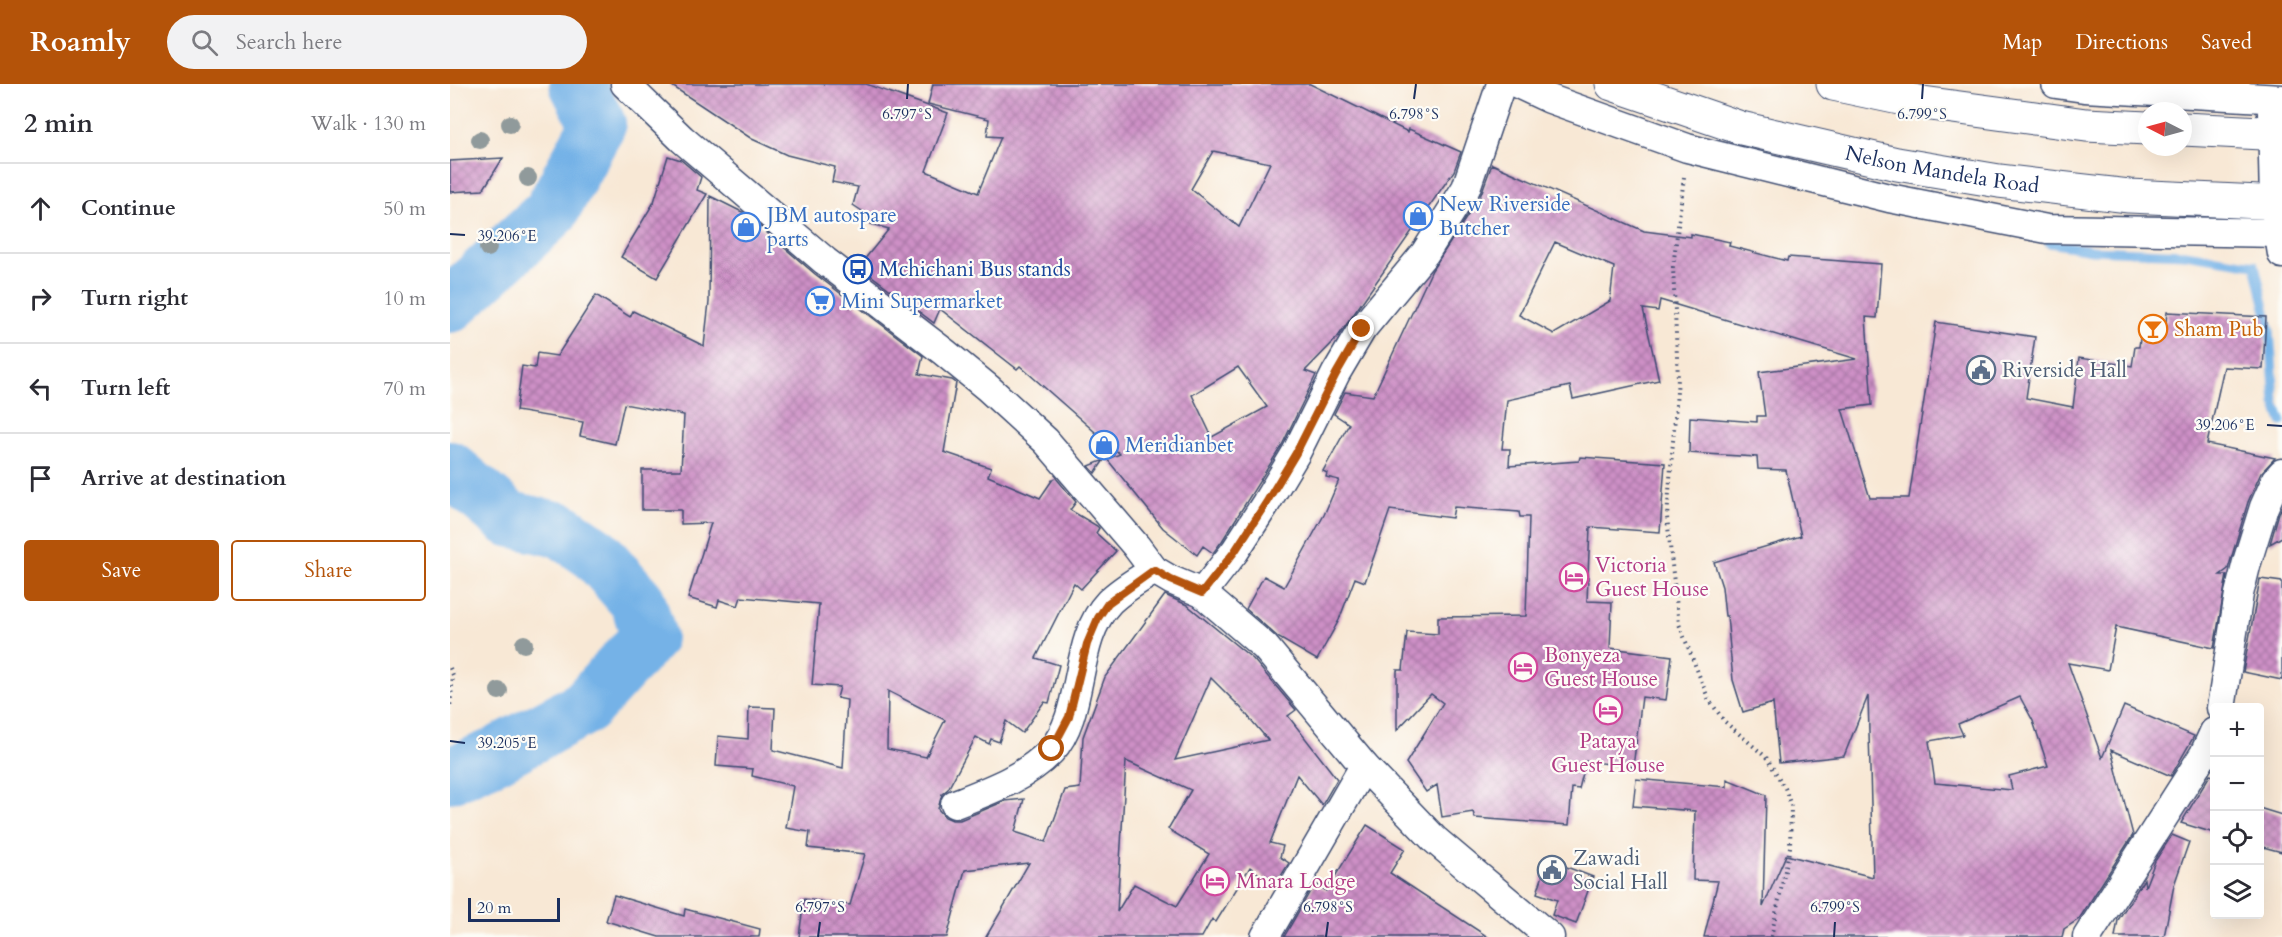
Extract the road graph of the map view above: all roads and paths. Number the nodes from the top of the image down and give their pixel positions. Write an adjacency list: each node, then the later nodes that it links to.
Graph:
1 (625, 84): 14 (street)
2 (1501, 84): 15 (street)
3 (1518, 84): 11 (street)
4 (1612, 84): 12 (main road, Nelson Mandela Road)
5 (1833, 84): 8 (main road)
6 (2056, 84): 7 (street)
7 (2277, 99): 10 (street)
8 (2138, 127)
9 (2192, 129): 10 (main road)
10 (2277, 134): 12 (street)
11 (1687, 148): 12 (street); 24 (path)
12 (2280, 225)
13 (2282, 473): 17 (street)
14 (1154, 570): 15 (street); 21 (street)
15 (1202, 593): 20 (street)
16 (450, 668): 18 (path)
17 (2222, 703)
18 (450, 708)
19 (2210, 741): 25 (street)
20 (1364, 766): 22 (street); 23 (street)
21 (955, 804)
22 (1265, 937)
23 (1550, 937)
24 (1771, 937)
25 (2087, 937)

